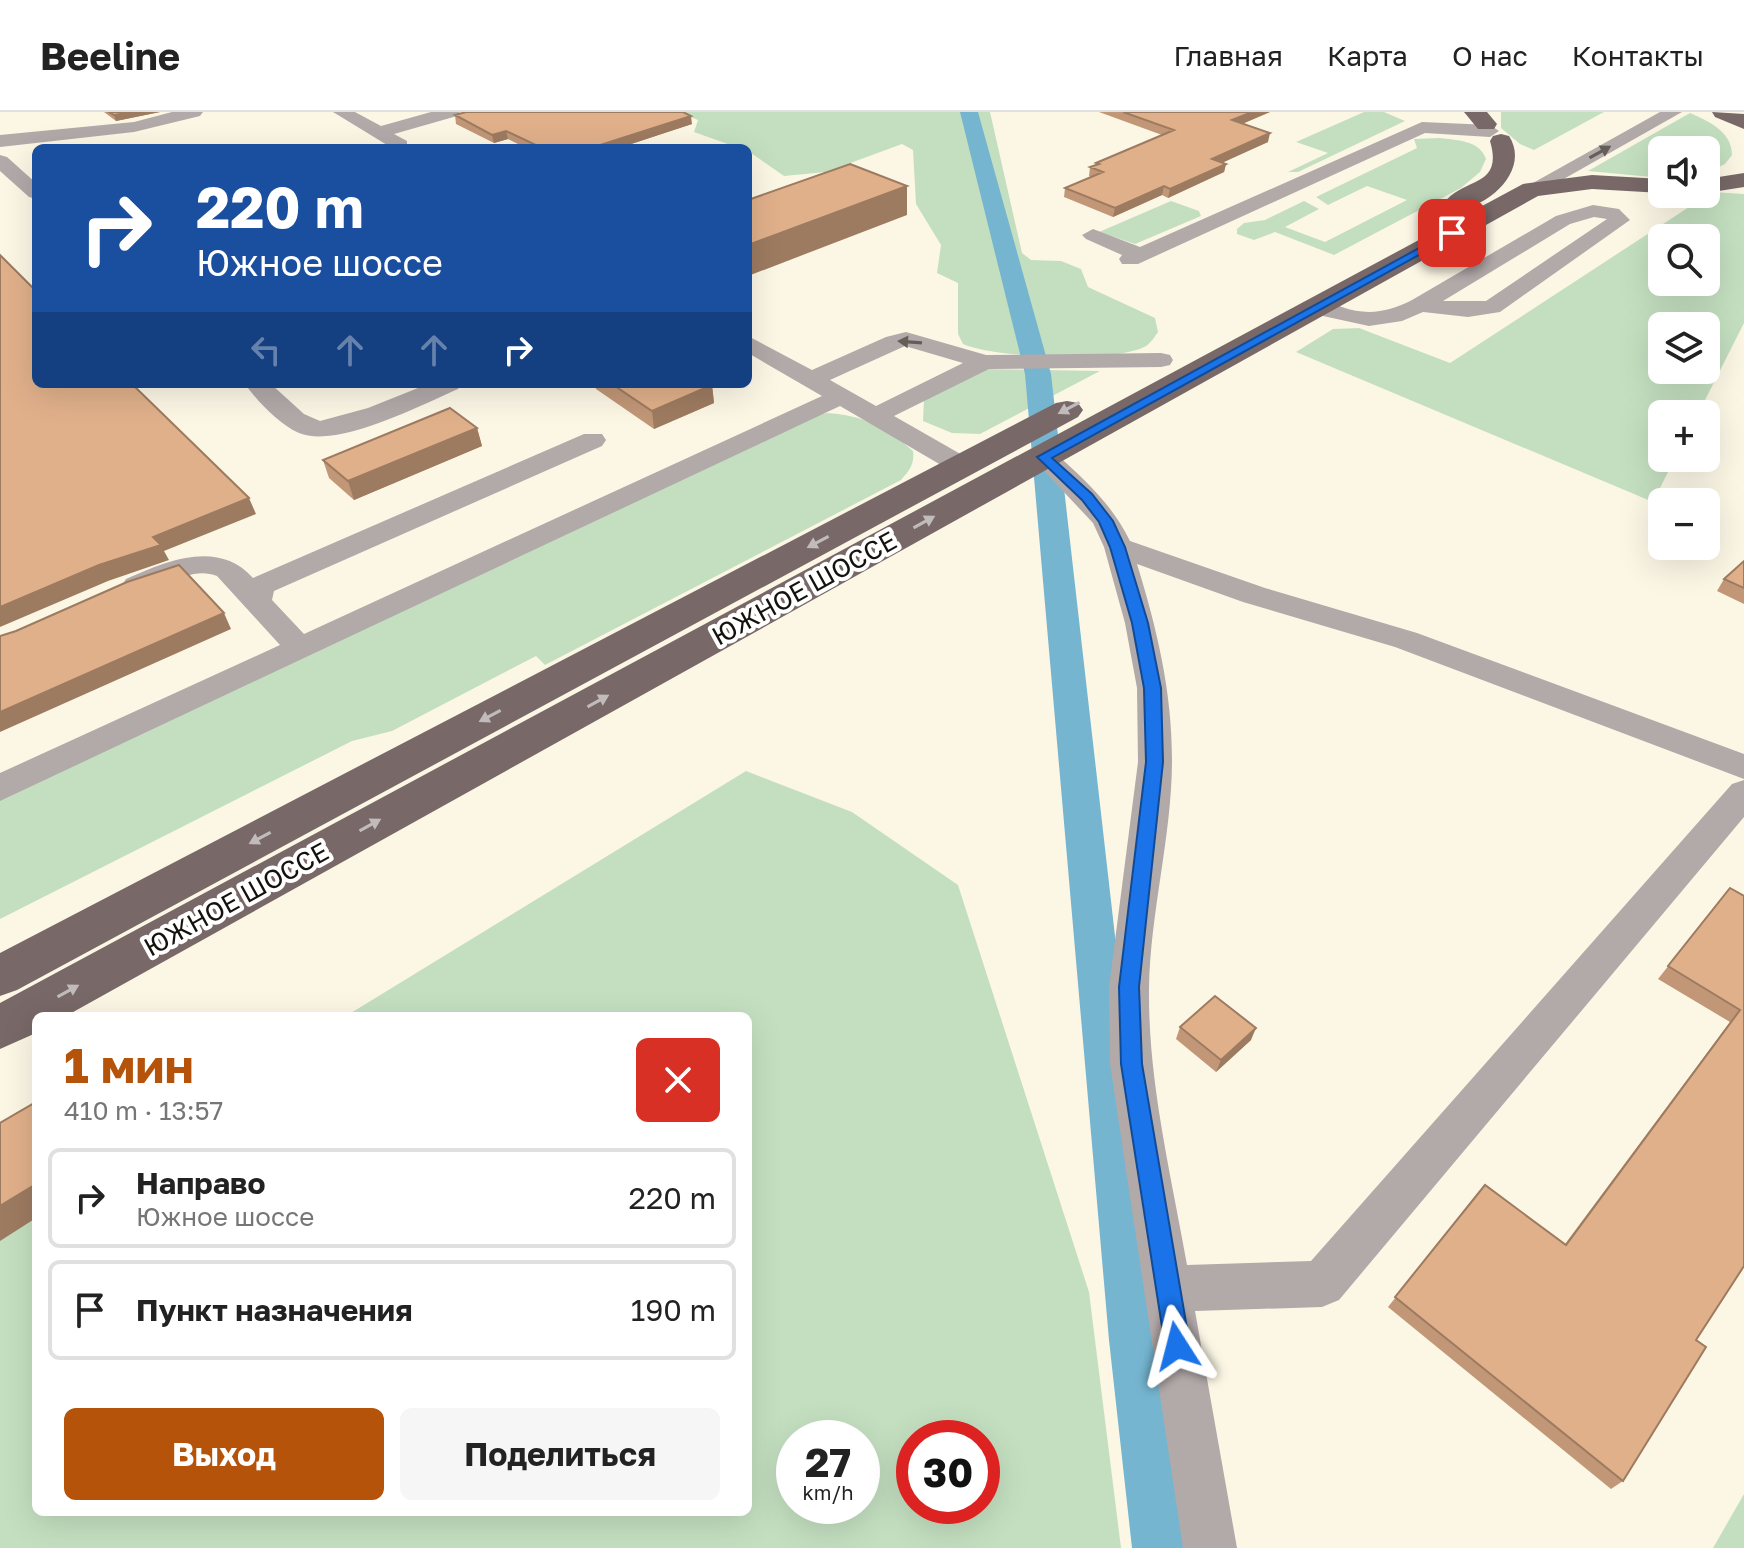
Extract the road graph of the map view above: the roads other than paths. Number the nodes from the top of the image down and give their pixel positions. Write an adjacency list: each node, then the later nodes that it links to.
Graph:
1 (194, 112): 7 (street)
2 (342, 112): 9 (street)
3 (451, 112): 9 (street)
4 (1403, 112): 8 (street)
5 (1673, 112): 15 (street, one-way to 5)
6 (1487, 124): 8 (street); 14 (main road, ЮЖНОЕ ШОССЕ); 20 (main road)
7 (134, 127): 10 (street); 11 (street)
8 (1422, 127): 23 (street)
9 (378, 133): 12 (street)
10 (0, 141)
11 (153, 141)
12 (398, 144)
13 (0, 161): 21 (street)
14 (1529, 168): 15 (main road, ЮЖНОЕ ШОССЕ); 17 (main road, ЮЖНОЕ ШОССЕ); 20 (street); 26 (main road, ЮЖНОЕ ШОССЕ)
15 (1566, 170): 17 (main road, ЮЖНОЕ ШОССЕ)
16 (1743, 182): 18 (main road)
17 (1618, 183): 19 (main road, ЮЖНОЕ ШОССЕ)
18 (1720, 184)
19 (1648, 185)
20 (1484, 187): 27 (main road)
21 (32, 189)
22 (1200, 200): 23 (street)
23 (1232, 213): 24 (street)
24 (1093, 235)
25 (1420, 305): 25 (street); 26 (street)
26 (1318, 306): 38 (main road, ЮЖНОЕ ШОССЕ)
27 (1259, 307)
28 (752, 345): 32 (street)
29 (1189, 345): 30 (main road, ЮЖНОЕ ШОССЕ)
30 (1161, 360): 31 (street); 39 (main road, ЮЖНОЕ ШОССЕ, one-way to 39)
31 (985, 362): 32 (street, one-way to 32); 36 (street)
32 (812, 379): 35 (street)
33 (262, 388): 34 (street)
34 (439, 388)
35 (842, 396): 36 (street); 43 (street)
36 (875, 416): 39 (street)
37 (593, 440): 42 (street)
38 (1044, 457): 40 (street); 48 (main road, ЮЖНОЕ ШОССЕ, one-way to 38)
39 (962, 466): 47 (main road, ЮЖНОЕ ШОССЕ, one-way to 47)
40 (1118, 547): 44 (street); 49 (street)
41 (112, 595): 42 (street)
42 (257, 602): 43 (street)
43 (300, 648): 45 (street)
44 (1744, 767)
45 (0, 788)
46 (1744, 793): 49 (street)
47 (0, 976)
48 (0, 1028)
49 (1168, 1289): 50 (street)
50 (1210, 1548)

